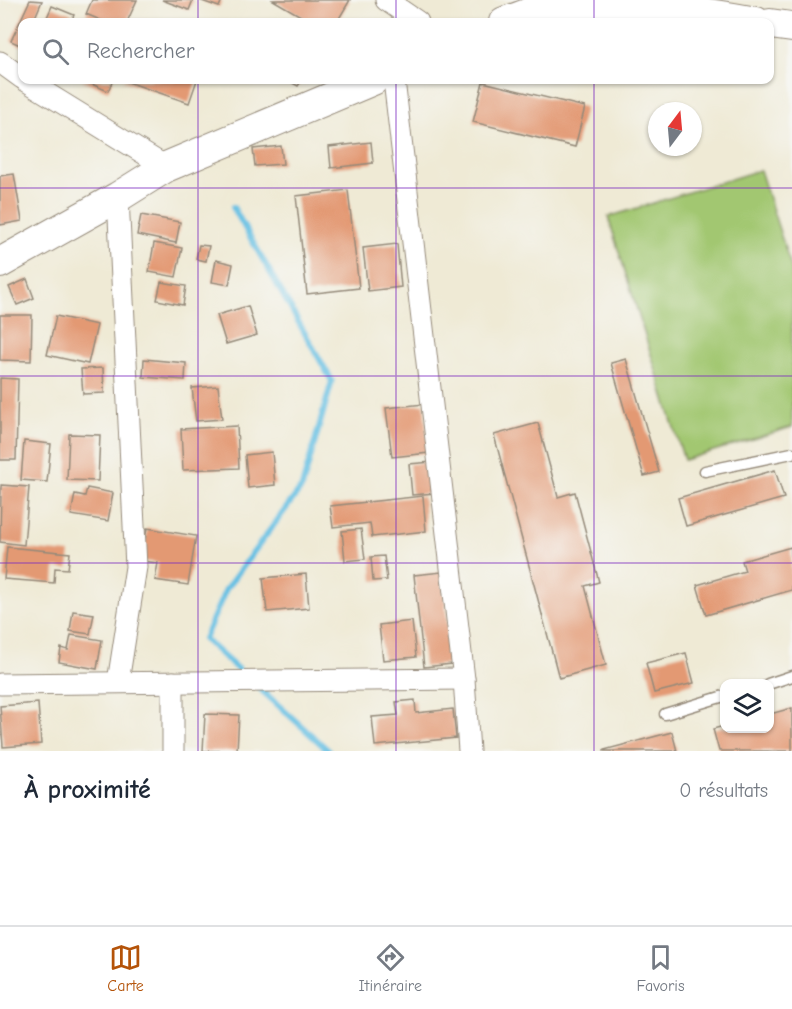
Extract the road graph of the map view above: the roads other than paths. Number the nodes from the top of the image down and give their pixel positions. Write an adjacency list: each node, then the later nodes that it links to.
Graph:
1 (386, 0): 3 (street)
2 (627, 1): 4 (street); 5 (street)
3 (412, 18)
4 (516, 18)
5 (734, 18)
6 (774, 25): 7 (street)
7 (792, 27)
8 (0, 62): 9 (street)
9 (18, 75)
10 (32, 84): 13 (street)
11 (363, 84): 13 (street)
12 (394, 84): 19 (street)
13 (166, 167): 14 (street)
14 (118, 197): 15 (street); 20 (street)
15 (0, 263)
16 (792, 453): 17 (lane)
17 (705, 471)
18 (792, 676): 22 (lane)
19 (464, 679): 21 (street); 27 (street)
20 (118, 682): 21 (street); 23 (street)
21 (173, 682): 26 (street)
22 (774, 682)
23 (0, 684)
24 (720, 697): 25 (lane)
25 (665, 714)
26 (173, 751)
27 (469, 751)

